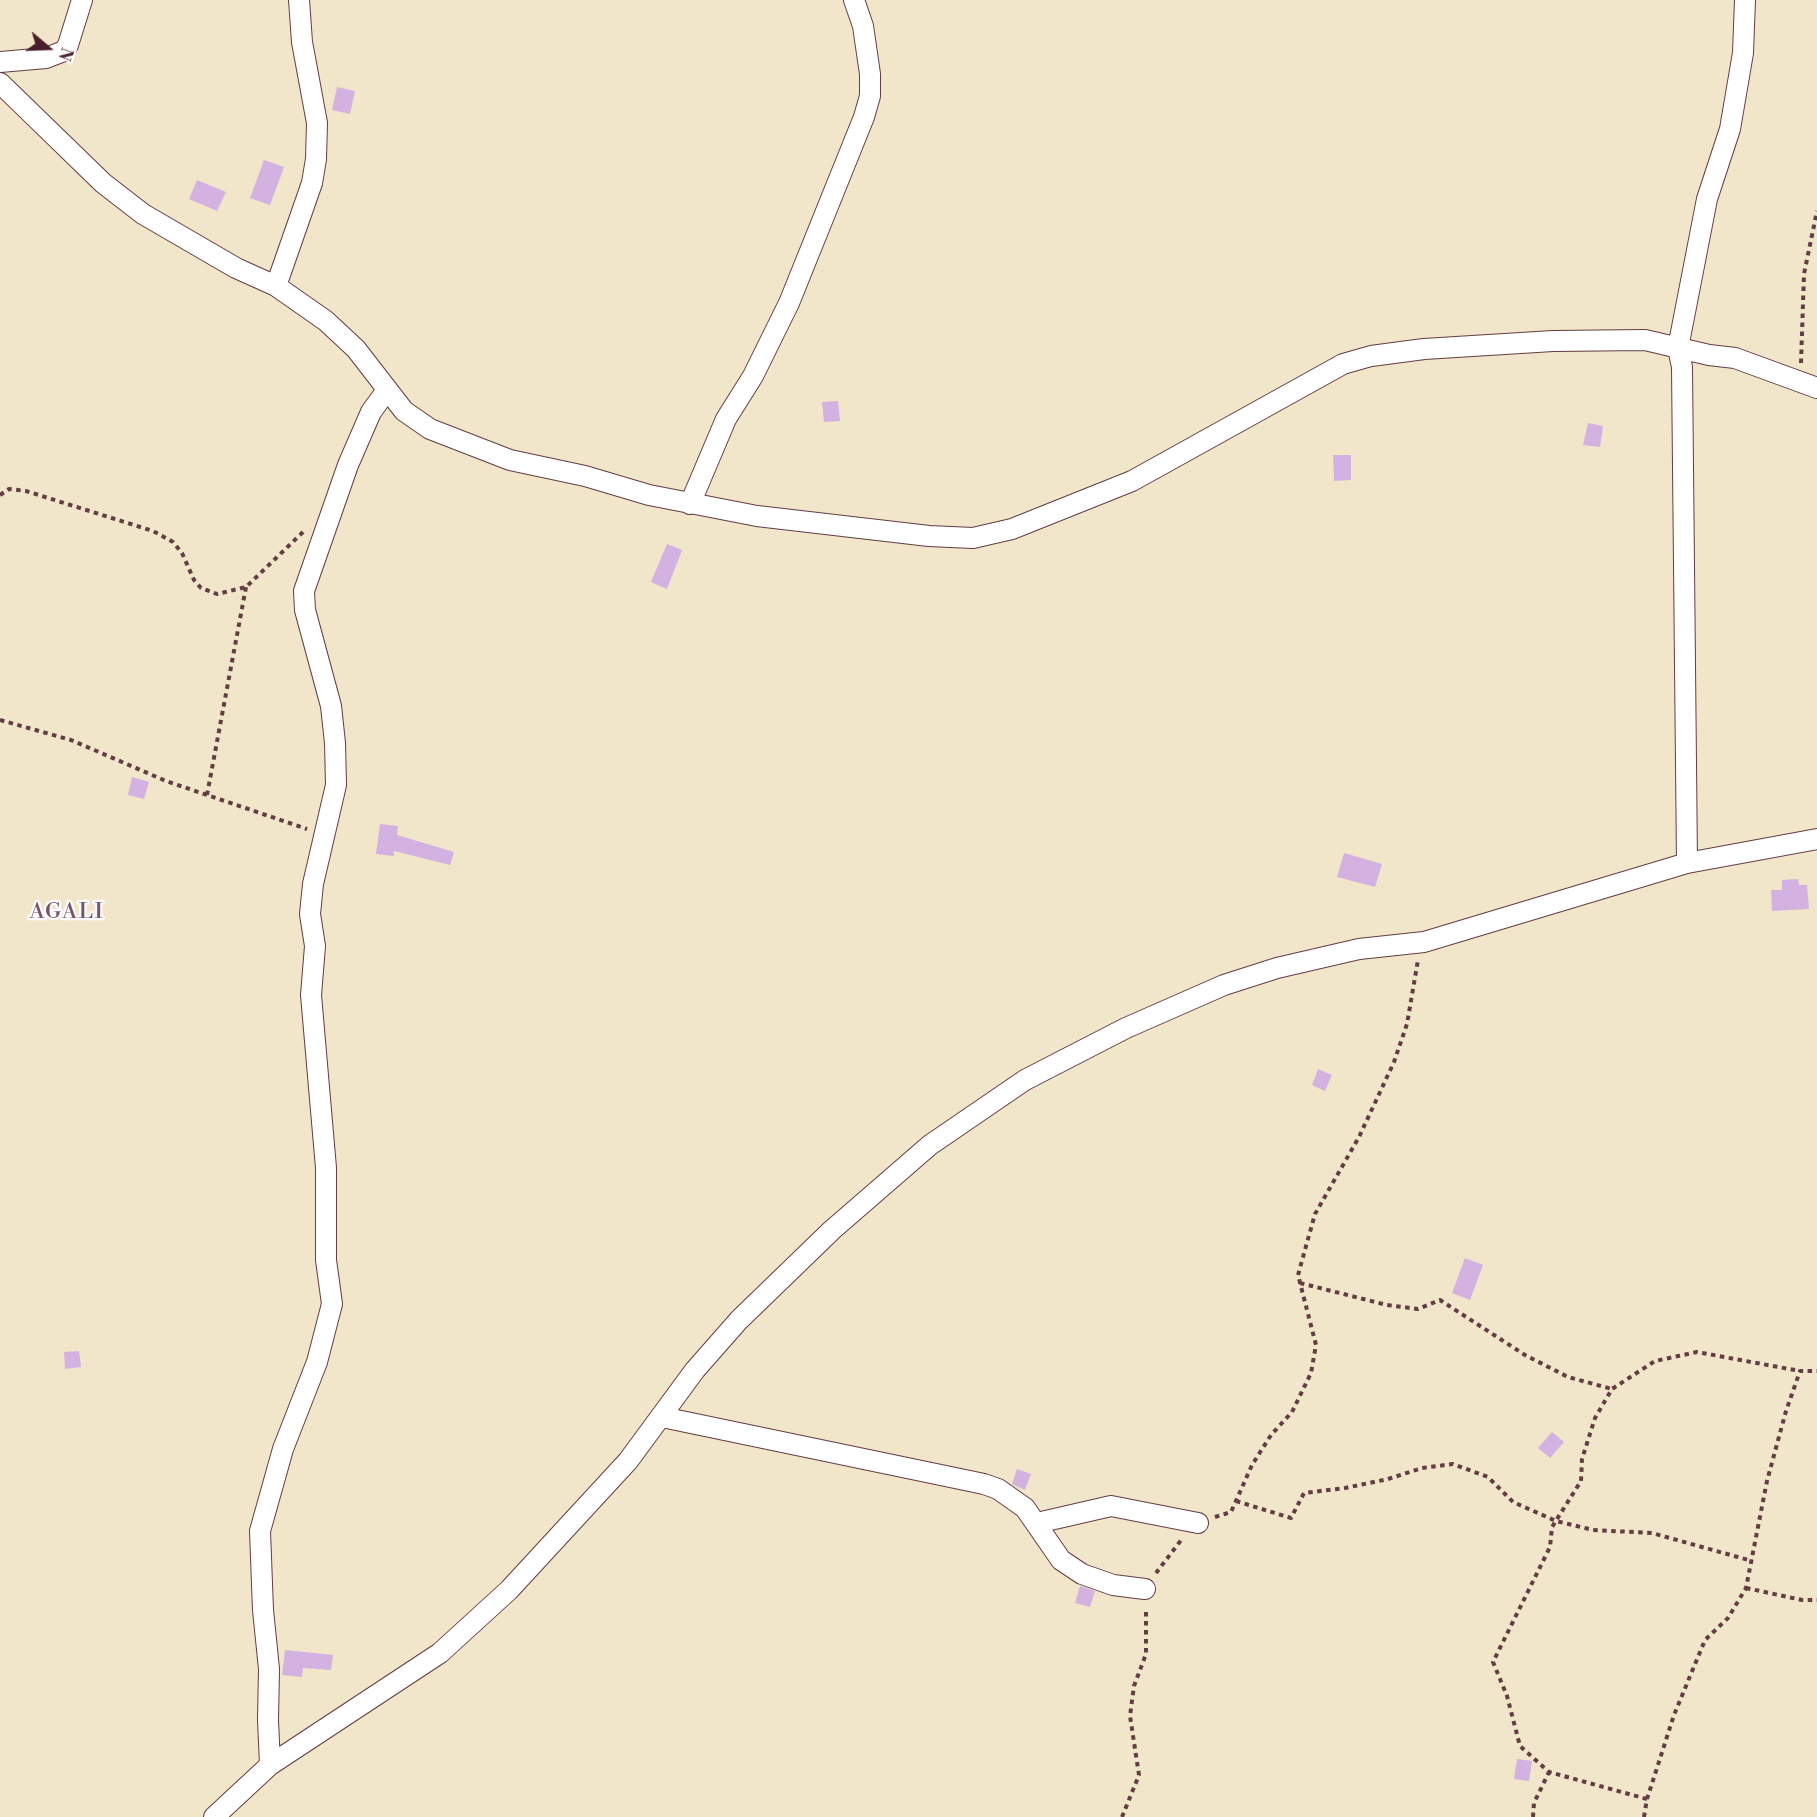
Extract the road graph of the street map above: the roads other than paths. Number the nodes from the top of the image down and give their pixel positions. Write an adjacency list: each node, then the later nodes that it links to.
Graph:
1 (82, 0): 5 (street)
2 (299, 0): 7 (street)
3 (854, 0): 11 (street)
4 (1745, 0): 8 (street)
5 (0, 62)
6 (0, 83): 7 (street)
7 (276, 286): 10 (street)
8 (1678, 348): 9 (street); 11 (street); 13 (street)
9 (1809, 385)
10 (387, 390): 11 (street); 18 (street)
11 (690, 504)
12 (1817, 839): 13 (street)
13 (1687, 863): 14 (street)
14 (662, 1417): 16 (street); 18 (street)
15 (1198, 1523): 16 (street)
16 (1037, 1524): 17 (street)
17 (1145, 1589)
18 (270, 1765): 19 (street)
19 (214, 1817)

